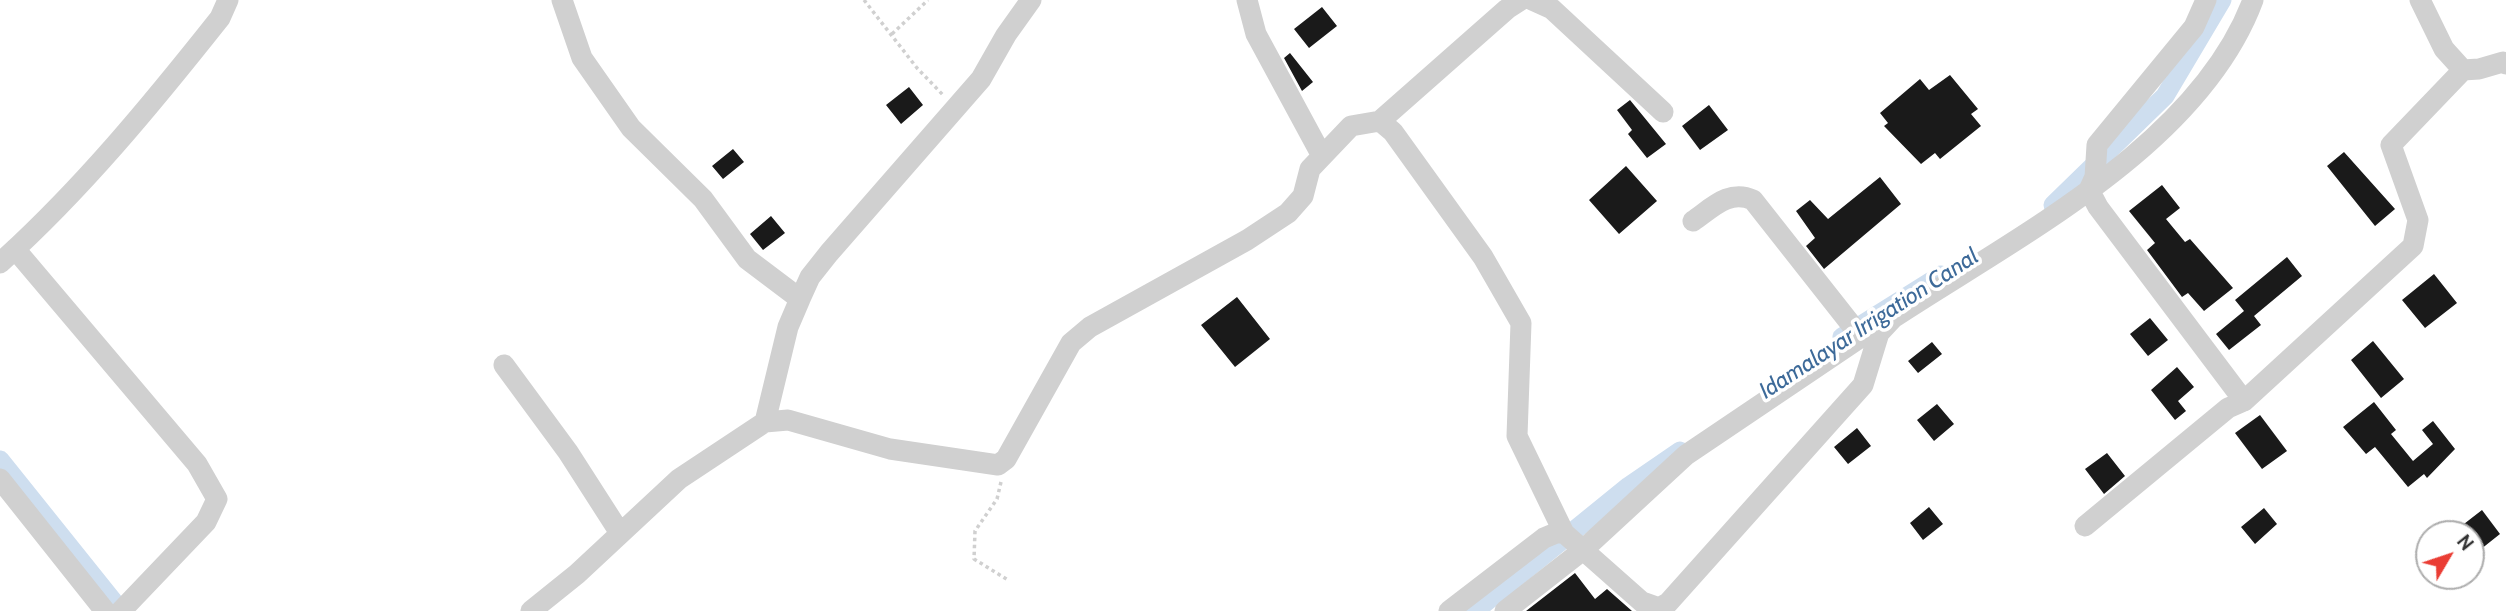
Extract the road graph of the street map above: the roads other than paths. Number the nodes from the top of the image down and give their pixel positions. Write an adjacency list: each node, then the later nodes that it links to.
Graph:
1 (228, 0): 17 (street)
2 (562, 0): 18 (street)
3 (1031, 0): 18 (street)
4 (1247, 0): 14 (street)
5 (1521, 0): 13 (street)
6 (1532, 0): 12 (street)
7 (2206, 0): 15 (street)
8 (2253, 0): 15 (street)
9 (2420, 0): 11 (street)
10 (2506, 64): 11 (street)
11 (2463, 70): 21 (street)
12 (1663, 112)
13 (1380, 121): 14 (street); 26 (street)
14 (1322, 156): 22 (street)
15 (2092, 183): 19 (street); 21 (street)
16 (1693, 221): 19 (street)
17 (7, 256): 28 (street)
18 (800, 299): 22 (street)
19 (1870, 335): 27 (street); 29 (street)
20 (504, 365): 25 (street)
21 (2244, 401): 24 (street)
22 (765, 422): 25 (street)
23 (0, 479): 30 (street)
24 (2085, 526)
25 (620, 533): 31 (street)
26 (1564, 533): 27 (street); 32 (street)
27 (1583, 550): 29 (street); 33 (street)
28 (128, 605)
29 (1659, 610)
30 (105, 611)
31 (531, 611)
32 (1449, 611)
33 (1505, 611)

